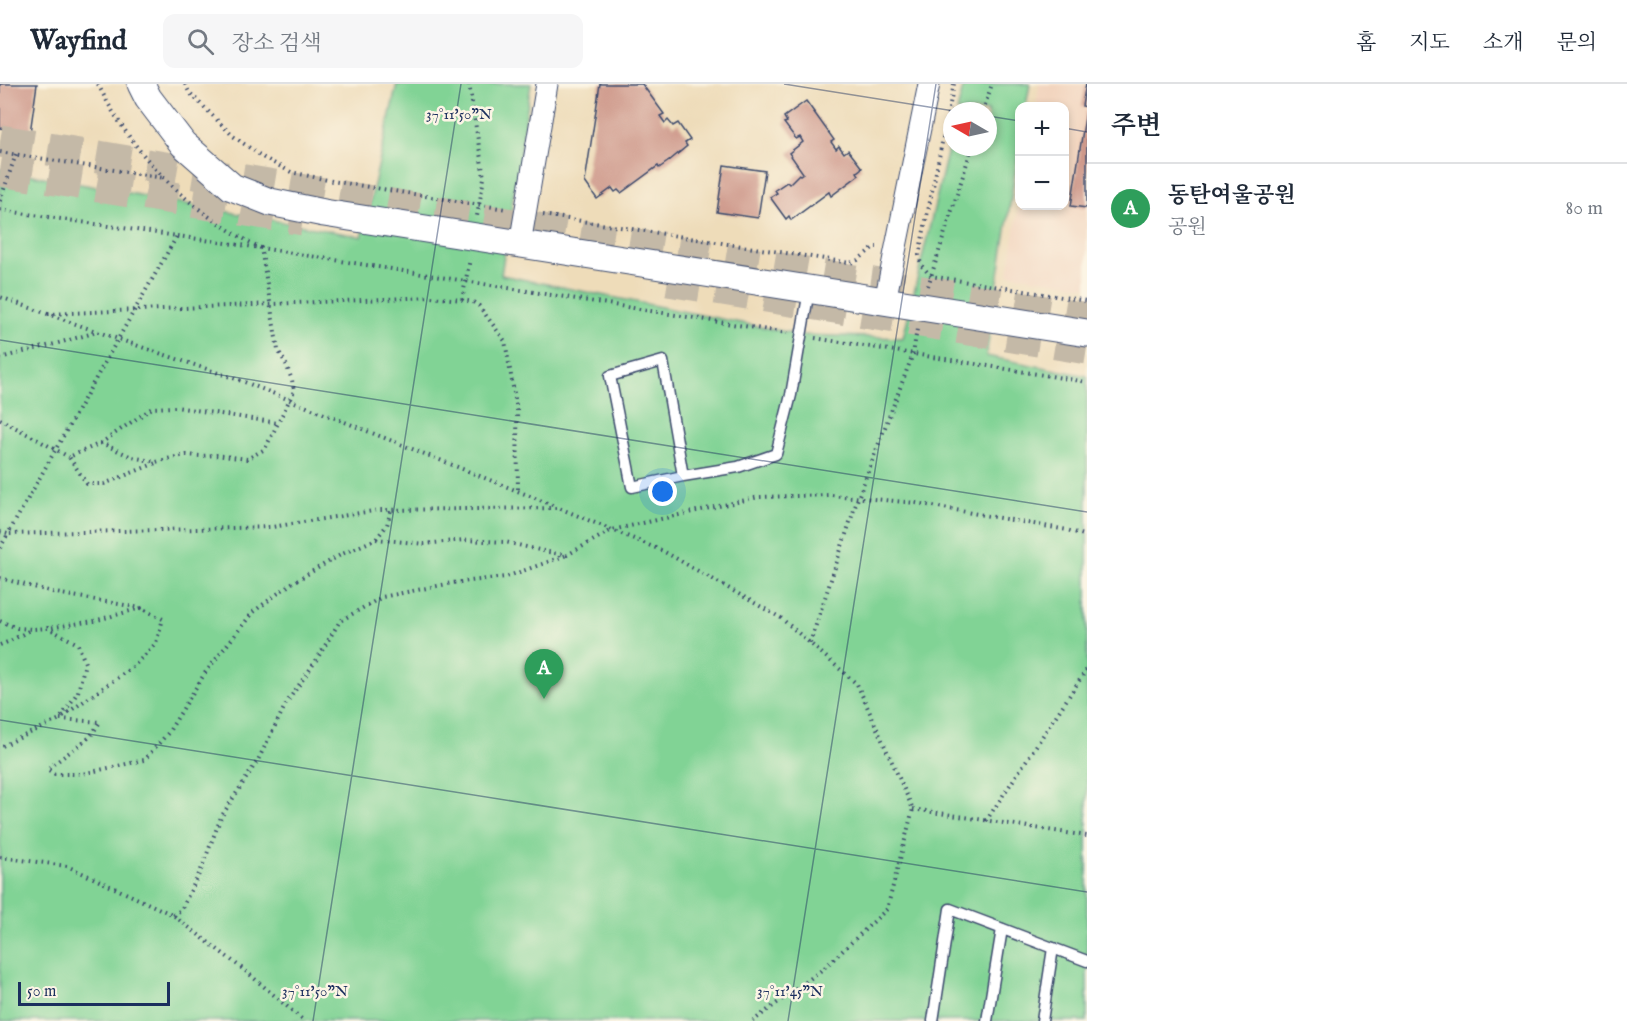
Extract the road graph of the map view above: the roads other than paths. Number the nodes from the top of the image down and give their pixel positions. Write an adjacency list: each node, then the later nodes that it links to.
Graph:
1 (141, 84): 4 (street)
2 (547, 84): 4 (street)
3 (929, 84): 6 (street)
4 (520, 244): 5 (street)
5 (809, 289): 6 (street); 8 (lane)
6 (885, 301): 7 (street)
7 (1087, 333)
8 (683, 476): 8 (lane)
9 (1002, 929): 10 (lane); 12 (lane); 13 (lane)
10 (1053, 948): 11 (lane); 14 (lane)
11 (1087, 961)
12 (933, 1021)
13 (987, 1021)
14 (1042, 1021)

